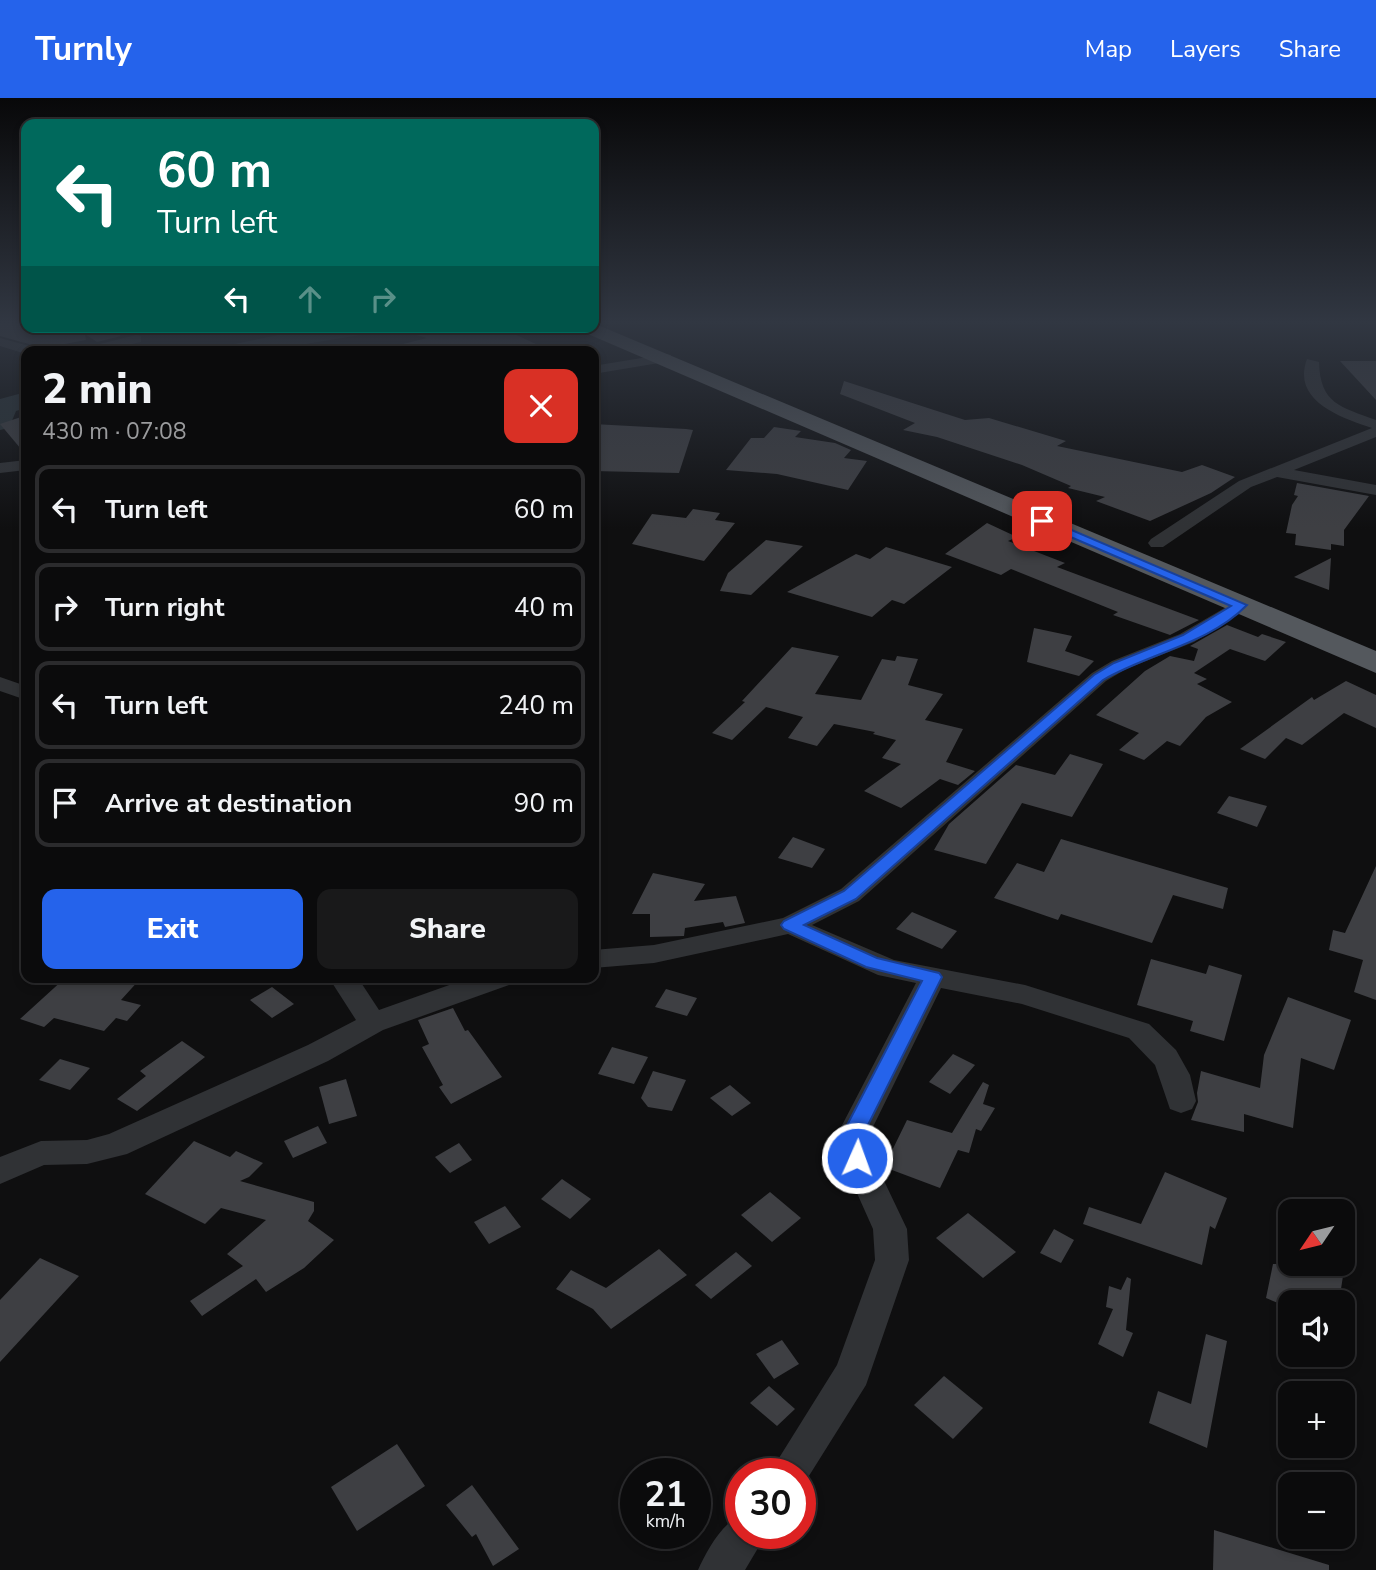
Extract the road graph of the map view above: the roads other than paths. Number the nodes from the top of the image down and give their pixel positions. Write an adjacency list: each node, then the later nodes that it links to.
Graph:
1 (744, 392): 13 (highway)
2 (794, 392): 11 (highway)
3 (1316, 392): 4 (street)
4 (1376, 425)
5 (1376, 432): 8 (street)
6 (21, 466): 7 (street)
7 (0, 468)
8 (1283, 469): 9 (street); 10 (street); 11 (street)
9 (1376, 475)
10 (1376, 490)
11 (1157, 543): 12 (highway)
12 (1183, 554)
13 (1240, 605): 14 (highway); 17 (street)
14 (1376, 663)
15 (0, 683): 16 (street)
16 (21, 692)
17 (790, 925): 18 (street); 19 (street)
18 (599, 959)
19 (933, 977): 23 (street); 25 (street)
20 (346, 983): 22 (street)
21 (485, 983): 22 (street)
22 (373, 1023): 24 (street)
23 (1181, 1101)
24 (0, 1171)
25 (798, 1458)
26 (735, 1549): 27 (street)
27 (719, 1570)

